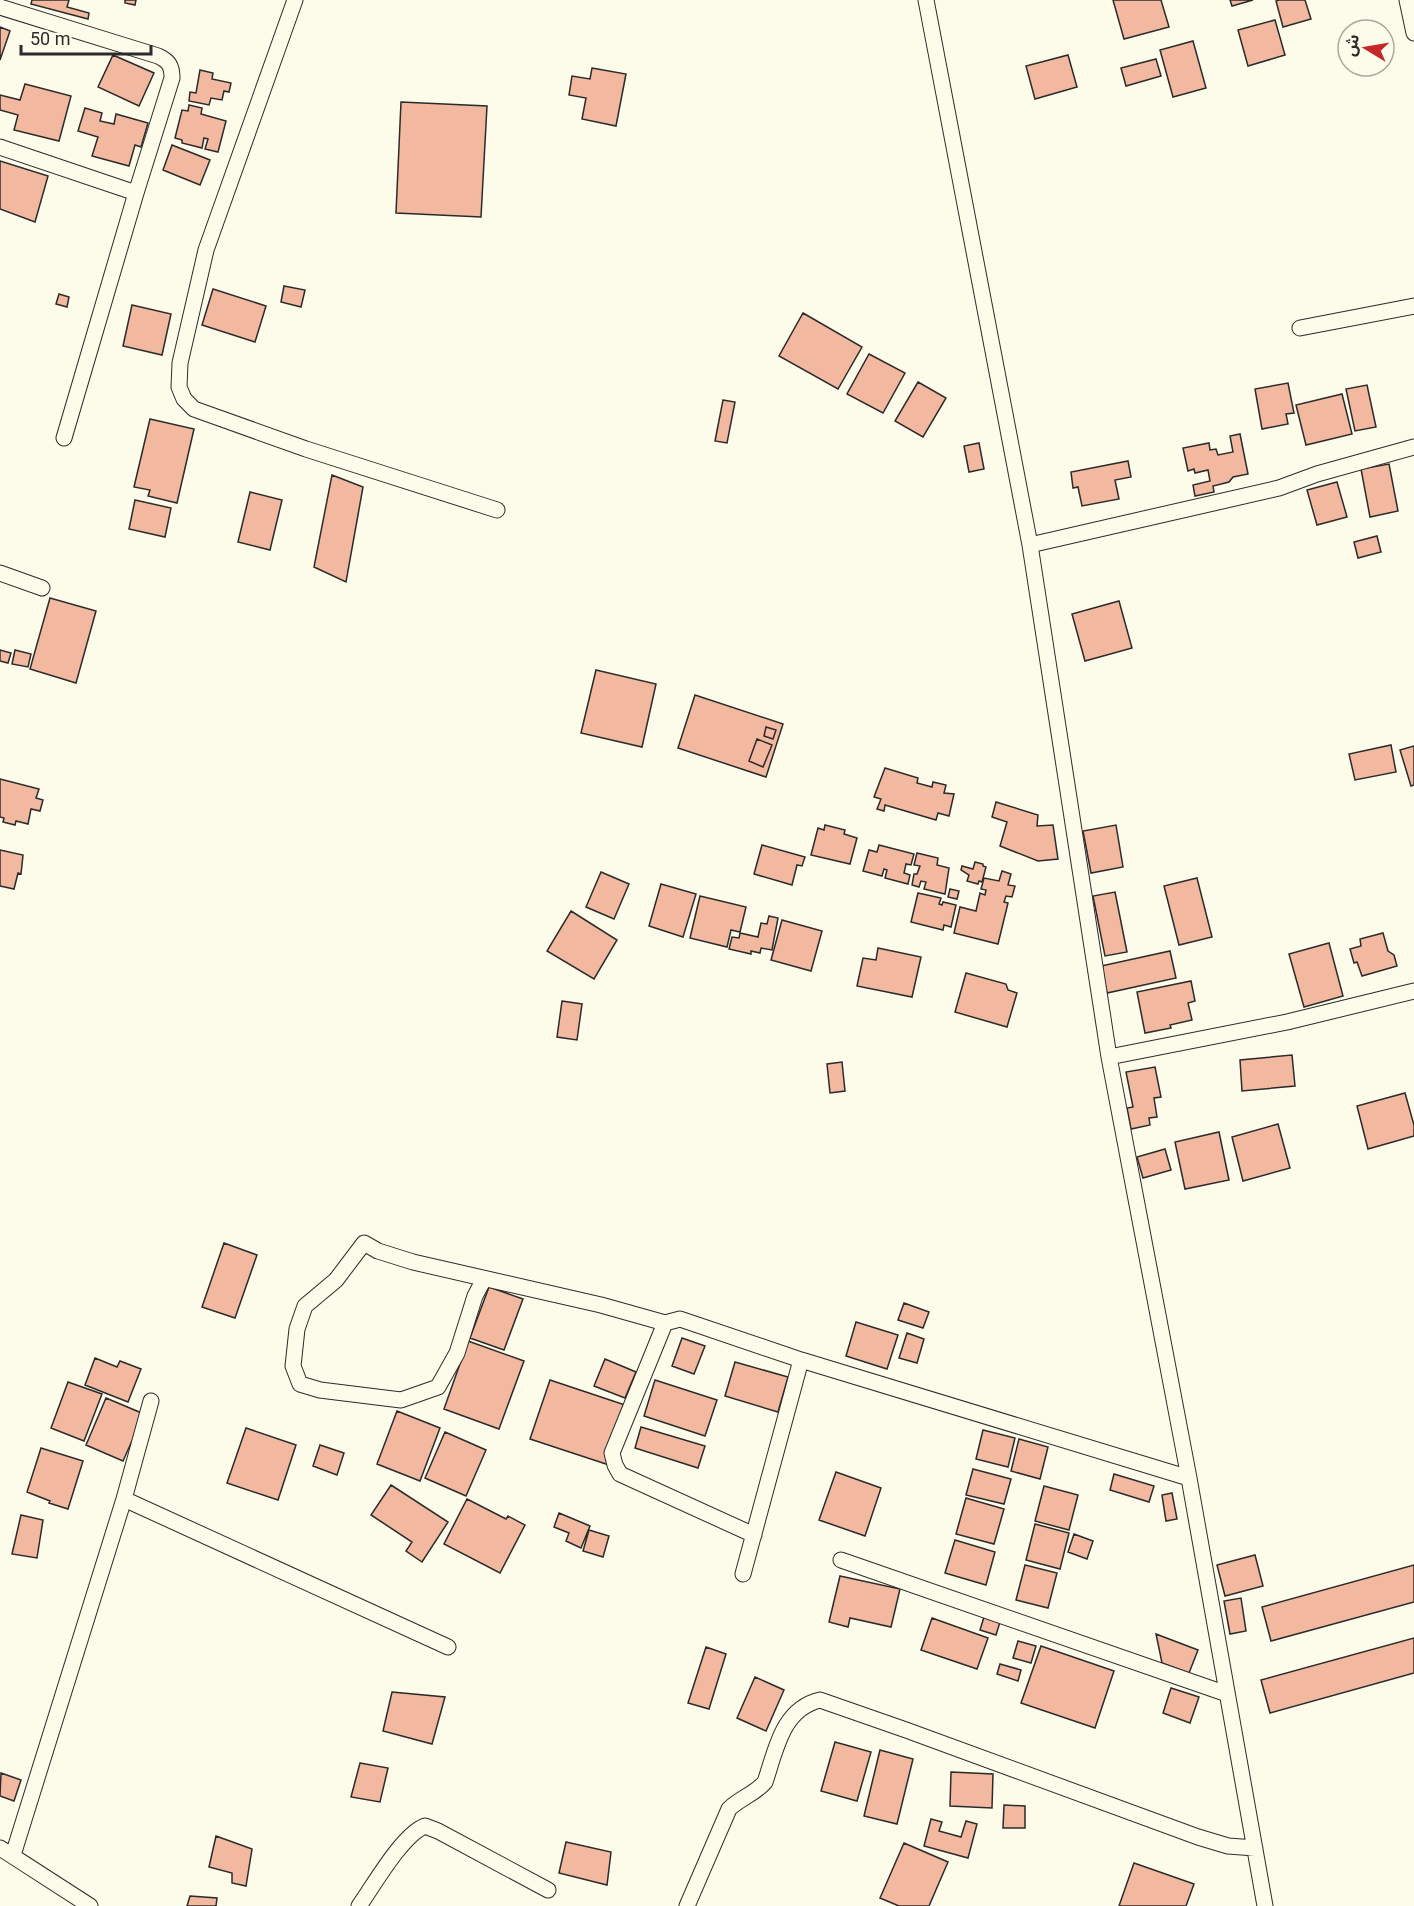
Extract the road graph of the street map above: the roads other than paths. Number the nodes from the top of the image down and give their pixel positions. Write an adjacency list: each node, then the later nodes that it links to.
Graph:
1 (295, 0): 12 (street)
2 (926, 0): 13 (street)
3 (1407, 0): 5 (street)
4 (0, 8): 7 (street)
5 (1414, 33)
6 (0, 147): 7 (street)
7 (136, 193): 10 (street)
8 (1414, 306): 9 (street)
9 (1300, 328)
10 (64, 438)
11 (1414, 447): 13 (street)
12 (496, 510)
13 (1030, 545): 17 (street)
14 (0, 573): 15 (street)
15 (42, 588)
16 (1414, 991): 17 (street)
17 (1109, 1057): 22 (street)
18 (484, 1279): 18 (street); 19 (street)
19 (665, 1323): 20 (street); 24 (street)
20 (801, 1360): 22 (street); 24 (street)
21 (151, 1401): 23 (street)
22 (1189, 1478): 28 (street)
23 (124, 1499): 27 (street); 30 (street)
24 (754, 1535): 26 (street)
25 (842, 1560): 28 (street)
26 (743, 1574)
27 (447, 1647)
28 (1227, 1694): 29 (street)
29 (1255, 1848): 34 (street); 35 (street)
30 (7, 1851): 32 (street)
31 (548, 1890): 33 (street)
32 (90, 1906)
33 (359, 1906)
34 (687, 1906)
35 (1265, 1906)

